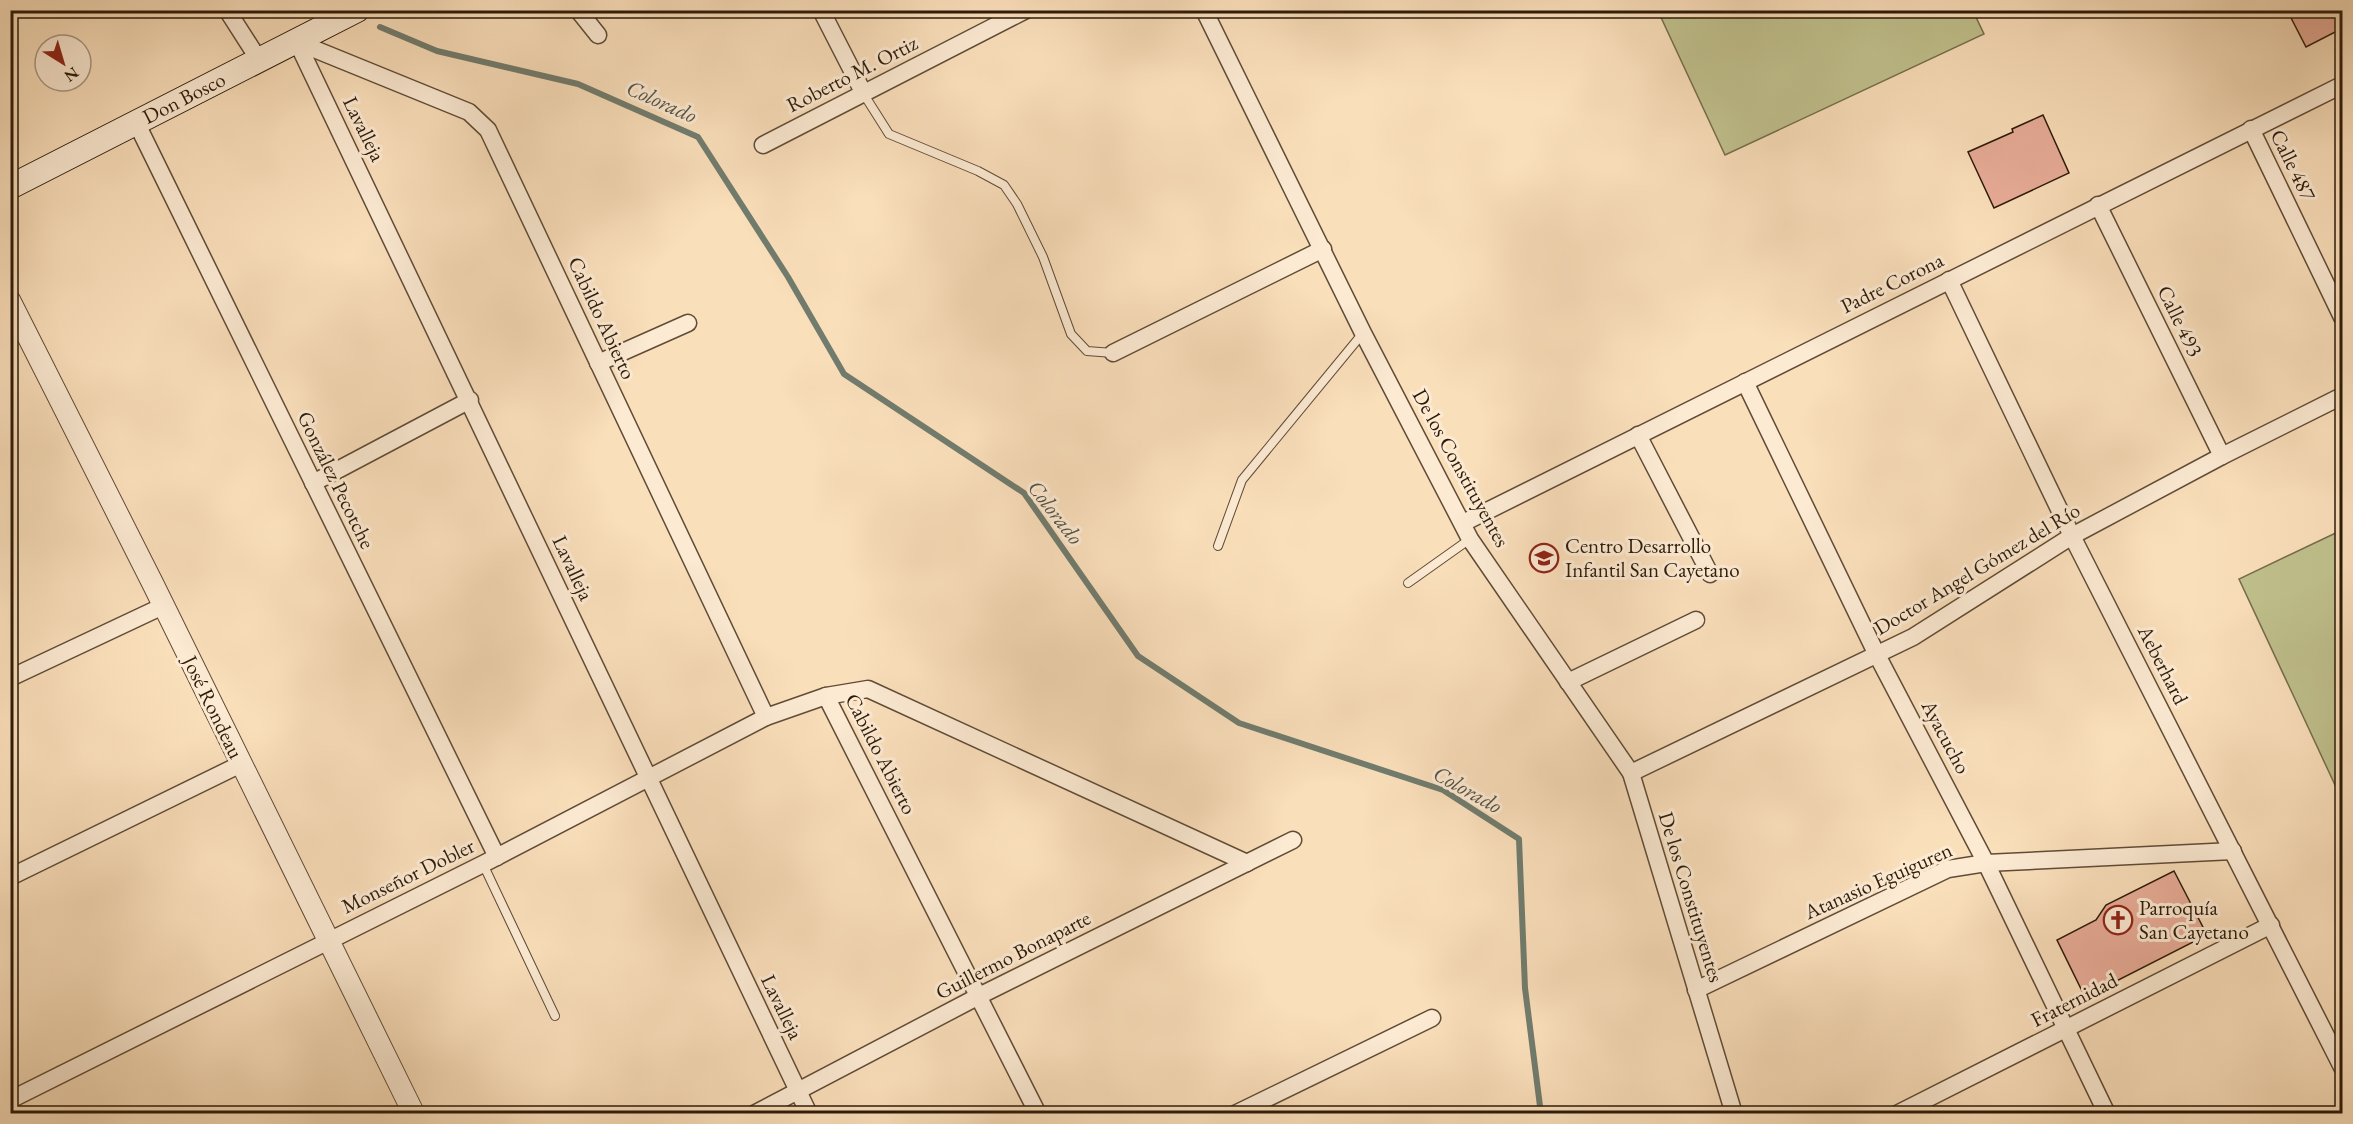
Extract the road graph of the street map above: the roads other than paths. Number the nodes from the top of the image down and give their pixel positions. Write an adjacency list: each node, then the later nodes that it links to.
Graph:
1 (227, 10): 9 (street)
2 (357, 10): 8 (main road, Don Bosco)
3 (578, 10): 7 (street)
4 (821, 10): 11 (street)
5 (1026, 10): 11 (street, Roberto M. Ortiz)
6 (1204, 10): 17 (street, De los Constituyentes)
7 (598, 35)
8 (297, 42): 9 (main road, Don Bosco); 24 (street, Cabildo Abierto); 27 (street, Lavalleja)
9 (259, 60): 12 (main road, Don Bosco)
10 (2343, 85): 13 (street, Padre Corona)
11 (863, 92): 14 (street, Roberto M. Ortiz); 23 (lane)
12 (136, 122): 15 (main road, Don Bosco); 30 (street, González Pecotche)
13 (2251, 129): 16 (street, Padre Corona); 20 (street, Calle 487)
14 (763, 145)
15 (10, 187)
16 (2098, 205): 18 (street, Padre Corona); 29 (street, Calle 493)
17 (1323, 249): 22 (street, De los Constituyentes); 23 (street)
18 (1949, 280): 25 (street, Padre Corona); 32 (street, Aeberhard)
19 (10, 301): 37 (street, José Rondeau)
20 (2343, 317)
21 (688, 323): 24 (street)
22 (1363, 333): 31 (street, De los Constituyentes); 34 (lane)
23 (1113, 353)
24 (598, 363): 43 (street, Cabildo Abierto)
25 (1744, 382): 28 (street, Padre Corona); 39 (street, Ayacucho)
26 (2343, 396): 29 (street, Doctor Angel Gómez del Río)
27 (470, 400): 30 (street); 46 (street, Lavalleja)
28 (1638, 435): 31 (street, Padre Corona); 35 (street)
29 (2222, 456): 32 (street, Doctor Angel Gómez del Río)
30 (313, 483): 49 (street, González Pecotche)
31 (1463, 523): 33 (street, De los Constituyentes)
32 (2072, 536): 39 (street, Doctor Angel Gómez del Río); 48 (street, Aeberhard)
33 (1470, 539): 36 (lane); 41 (street, De los Constituyentes)
34 (1218, 546)
35 (1710, 574)
36 (1408, 583)
37 (163, 606): 40 (street); 44 (street, José Rondeau)
38 (1696, 620): 41 (street)
39 (1877, 655): 45 (street, Doctor Angel Gómez del Río); 51 (street, Ayacucho)
40 (10, 678)
41 (1568, 682): 45 (street, De los Constituyentes)
42 (826, 696): 43 (street, Monseñor Dobler); 50 (street, Cabildo Abierto); 56 (street, Cabildo Abierto)
43 (766, 717): 46 (street, Monseñor Dobler)
44 (241, 764): 52 (street); 54 (street, José Rondeau)
45 (1630, 773): 55 (street, De los Constituyentes)
46 (646, 779): 49 (street, Monseñor Dobler); 61 (street, Lavalleja)
47 (1293, 840): 50 (street, Guillermo Bonaparte)
48 (2233, 851): 51 (street, Atanasio Eguiguren); 53 (street, Aeberhard)
49 (490, 861): 54 (street, Monseñor Dobler); 57 (lane)
50 (1247, 863): 56 (street, Guillermo Bonaparte)
51 (1986, 863): 55 (street, Atanasio Eguiguren); 59 (street, Ayacucho)
52 (10, 877)
53 (2271, 925): 59 (street, Fraternidad); 60 (street, Aeberhard)
54 (328, 940): 62 (street, Monseñor Dobler); 63 (street, José Rondeau)
55 (1696, 990): 68 (street, De los Constituyentes)
56 (979, 996): 61 (street, Guillermo Bonaparte); 66 (street, Cabildo Abierto)
57 (555, 1016)
58 (1432, 1018): 67 (street)
59 (2066, 1030): 69 (street, Fraternidad); 70 (street, Ayacucho)
60 (2343, 1067)
61 (798, 1092): 64 (street, Guillermo Bonaparte); 65 (street, Lavalleja)
62 (10, 1100)
63 (414, 1113)
64 (754, 1113)
65 (809, 1113)
66 (1038, 1113)
67 (1235, 1113)
68 (1734, 1113)
69 (1897, 1113)
70 (2107, 1113)

